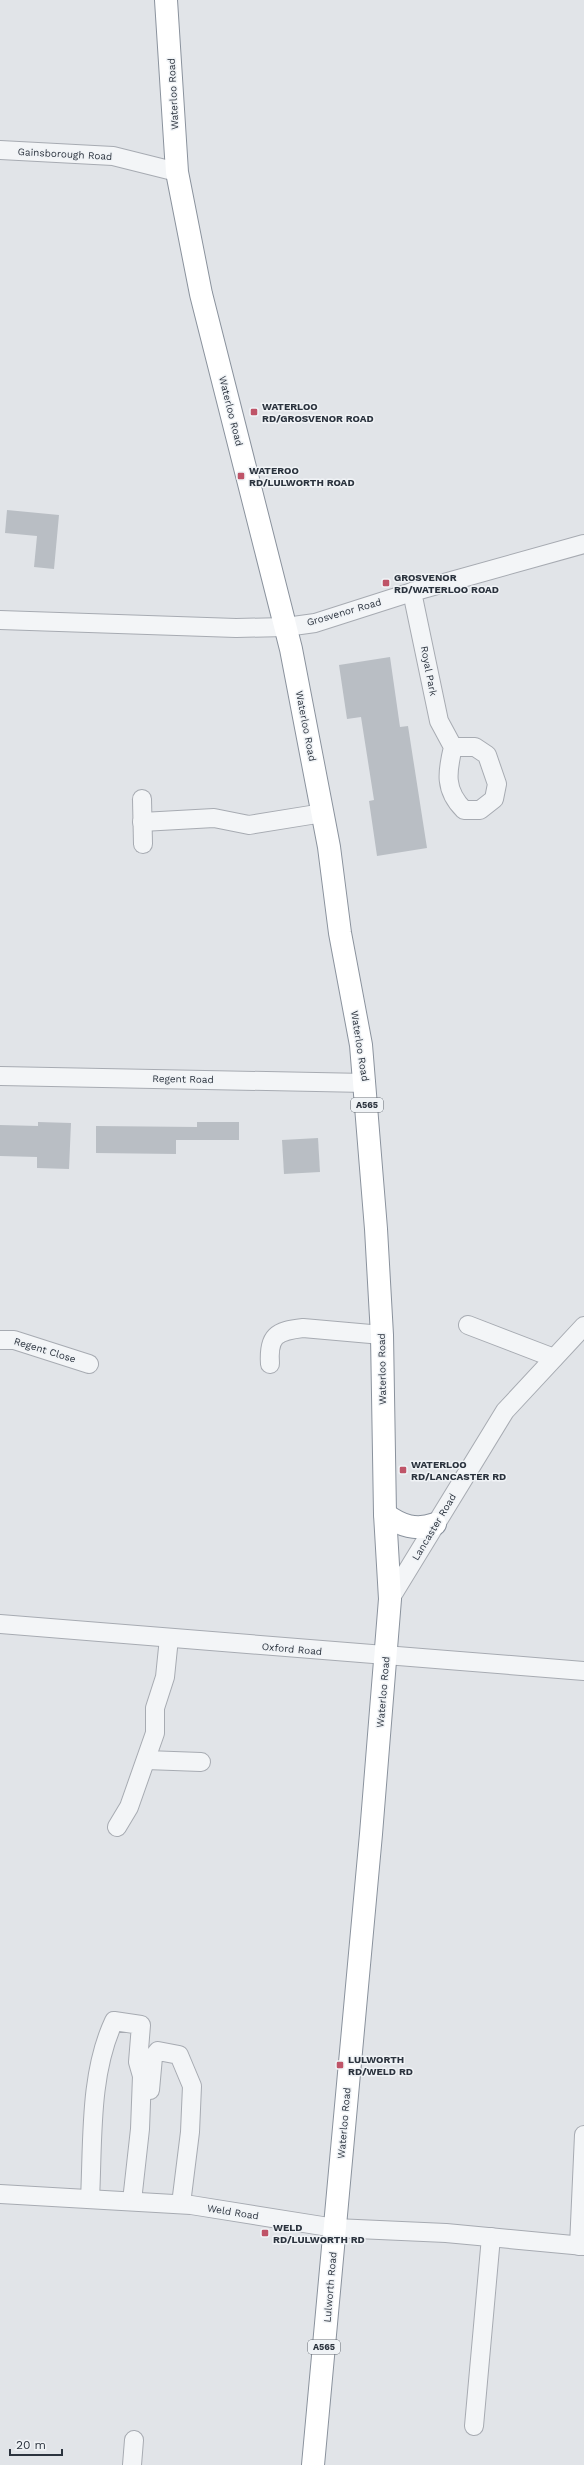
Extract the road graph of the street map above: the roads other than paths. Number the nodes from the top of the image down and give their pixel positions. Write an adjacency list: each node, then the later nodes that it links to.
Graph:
1 (166, 0): 3 (highway, Waterloo Road / A565)
2 (0, 150): 3 (street, Gainsborough Road)
3 (177, 172): 7 (highway, Waterloo Road / A565)
4 (584, 544): 5 (street, Grosvenor Road)
5 (412, 592): 7 (street, Grosvenor Road); 8 (street, Royal Park)
6 (0, 620): 7 (street, Grosvenor Road)
7 (286, 627): 10 (highway, Waterloo Road / A565)
8 (453, 747)
9 (142, 799): 11 (street)
10 (323, 813): 11 (street); 14 (highway, Waterloo Road / A565)
11 (142, 822): 12 (street)
12 (143, 844)
13 (0, 1076): 14 (street, Regent Road)
14 (366, 1083): 17 (highway, Waterloo Road / A565)
15 (468, 1325): 19 (street)
16 (584, 1326): 19 (street, Lancaster Road)
17 (382, 1335): 21 (street); 22 (highway, Waterloo Road / A565)
18 (0, 1340): 20 (street, Regent Close)
19 (554, 1358): 23 (street, Lancaster Road)
20 (89, 1364)
21 (270, 1364)
22 (385, 1514): 23 (highway); 24 (highway, Waterloo Road / A565)
23 (435, 1524): 24 (street, Lancaster Road)
24 (390, 1599): 27 (highway, Waterloo Road / A565)
25 (0, 1624): 26 (street, Oxford Road)
26 (169, 1638): 27 (street, Oxford Road); 29 (street)
27 (386, 1657): 28 (street, Oxford Road); 37 (highway, Waterloo Road / A565)
28 (584, 1672)
29 (146, 1760): 30 (street); 31 (street)
30 (201, 1762)
31 (117, 1827)
32 (584, 2135): 39 (street)
33 (0, 2194): 34 (street, Weld Road)
34 (90, 2199): 35 (street, Weld Road); 35 (street)
35 (137, 2202): 36 (street, Weld Road); 36 (street)
36 (181, 2204): 37 (street, Weld Road)
37 (335, 2228): 38 (street, Weld Road); 43 (highway, Lulworth Road / A565)
38 (491, 2237): 39 (street, Weld Road); 40 (street)
39 (581, 2246)
40 (474, 2426)
41 (134, 2440): 42 (street)
42 (132, 2465)
43 (313, 2465)

